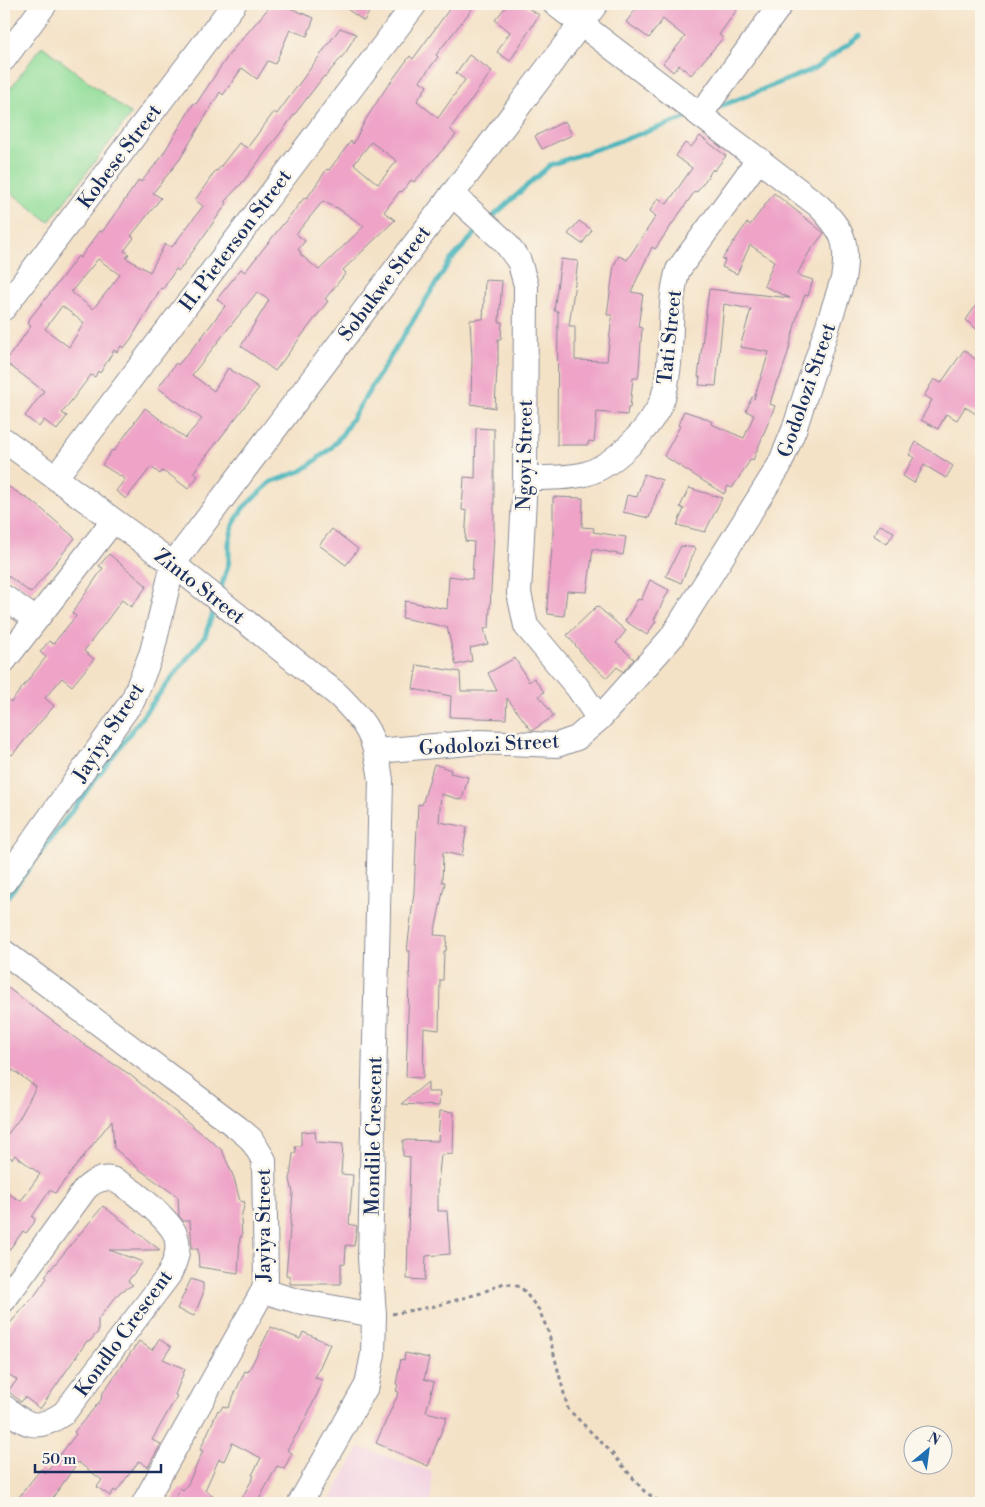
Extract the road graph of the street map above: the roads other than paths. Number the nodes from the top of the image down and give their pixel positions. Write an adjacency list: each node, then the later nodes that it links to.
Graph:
1 (45, 4): 8 (street)
2 (234, 4): 12 (street, Kobese Street)
3 (415, 4): 14 (street, H. Pieterson Street)
4 (555, 4): 7 (street, Godolozi Street)
5 (596, 4): 7 (street, Sobukwe Street)
6 (781, 4): 9 (street)
7 (581, 24): 9 (street, Godolozi Street); 11 (street, Sobukwe Street)
8 (4, 59)
9 (700, 115): 10 (street, Godolozi Street)
10 (759, 159): 15 (street, Tati Street); 21 (street, Godolozi Street)
11 (452, 194): 15 (street, Ngoyi Street); 17 (street, Sobukwe Street)
12 (4, 308)
13 (4, 440): 14 (street, Zinto Street)
14 (56, 477): 16 (street, Zinto Street)
15 (524, 479): 21 (street, Ngoyi Street)
16 (113, 521): 17 (street, Zinto Street); 19 (street)
17 (173, 564): 22 (street, Zinto Street); 23 (street, Jayiya Street)
18 (4, 597): 19 (street)
19 (34, 620): 20 (street)
20 (4, 660)
21 (599, 718): 22 (street, Godolozi Street)
22 (377, 751): 27 (street, Mondile Crescent)
23 (4, 882)
24 (4, 952): 25 (street, Jayiya Street)
25 (263, 1290): 27 (street); 29 (street, Jayiya Street)
26 (4, 1300): 28 (street, Kondlo Crescent)
27 (374, 1315): 30 (street, Mondile Crescent)
28 (4, 1407)
29 (144, 1503)
30 (300, 1503)

